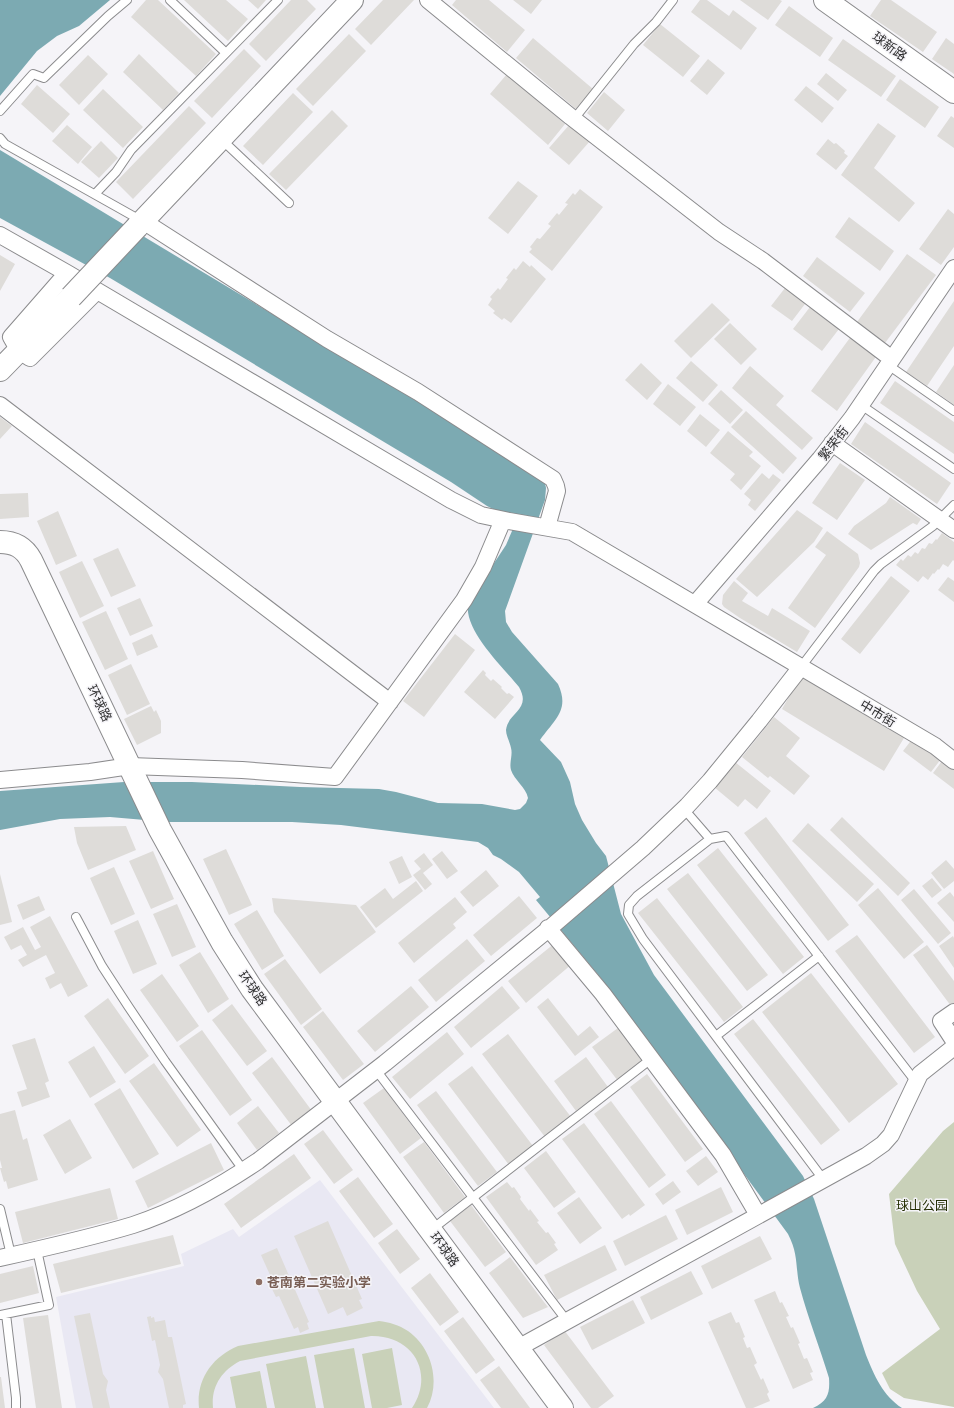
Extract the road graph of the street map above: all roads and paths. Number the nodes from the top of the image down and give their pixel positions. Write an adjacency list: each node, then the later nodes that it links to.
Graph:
1 (127, 0): 10 (lane)
2 (170, 0): 8 (lane)
3 (278, 0): 8 (lane)
4 (352, 0): 13 (street)
5 (428, 0): 11 (street)
6 (673, 0): 11 (lane)
7 (825, 0): 9 (street, 球新路)
8 (226, 53): 14 (lane)
9 (954, 92)
10 (0, 110)
11 (574, 119): 22 (street)
12 (0, 138): 14 (lane)
13 (220, 139): 15 (lane); 16 (street)
14 (95, 194): 16 (lane)
15 (289, 203)
16 (140, 224): 21 (street, bridge); 32 (street)
17 (0, 235): 19 (street, 中市街)
18 (954, 268): 22 (street, 繁荣街)
19 (67, 273): 20 (street, 中市街); 21 (street)
20 (97, 291): 21 (street); 31 (street, 中市街)
21 (19, 351): 23 (street)
22 (890, 362): 25 (street, 繁荣街); 26 (lane)
23 (0, 370)
24 (0, 405): 37 (street)
25 (861, 405): 27 (street, 繁荣街); 28 (lane)
26 (954, 411)
27 (832, 443): 30 (street); 35 (street, 繁荣街)
28 (954, 469)
29 (954, 505): 30 (lane)
30 (939, 520): 33 (street); 36 (lane)
31 (506, 521): 32 (street, 中市街); 37 (street)
32 (545, 527): 35 (street, 中市街)
33 (954, 530)
34 (0, 542): 39 (street, 环球路)
35 (695, 604): 36 (street, 中市街)
36 (801, 667): 38 (street, 中市街); 41 (street)
37 (390, 702): 39 (street)
38 (954, 761)
39 (132, 769): 40 (street); 53 (street, 环球路)
40 (0, 780)
41 (684, 809): 42 (lane); 44 (street)
42 (710, 839): 45 (lane); 47 (lane)
43 (76, 917): 54 (lane)
44 (550, 927): 50 (street); 51 (street)
45 (819, 956): 47 (lane); 52 (lane)
46 (954, 1012): 48 (street)
47 (716, 1036): 55 (lane)
48 (954, 1041)
49 (954, 1047): 52 (street)
50 (651, 1059): 56 (lane); 58 (street)
51 (376, 1070): 53 (street); 56 (lane)
52 (916, 1082): 55 (street)
53 (335, 1102): 54 (street); 59 (street, 环球路)
54 (244, 1171): 60 (street)
55 (818, 1182): 58 (street)
56 (473, 1198): 59 (lane); 63 (lane)
57 (0, 1209): 61 (lane)
58 (762, 1213): 63 (street)
59 (431, 1230): 64 (street, 环球路)
60 (37, 1250): 61 (street); 62 (lane)
61 (5, 1257)
62 (3, 1314): 65 (lane)
63 (566, 1321): 64 (street)
64 (518, 1348): 66 (street, 环球路)
65 (16, 1408)
66 (562, 1408)

